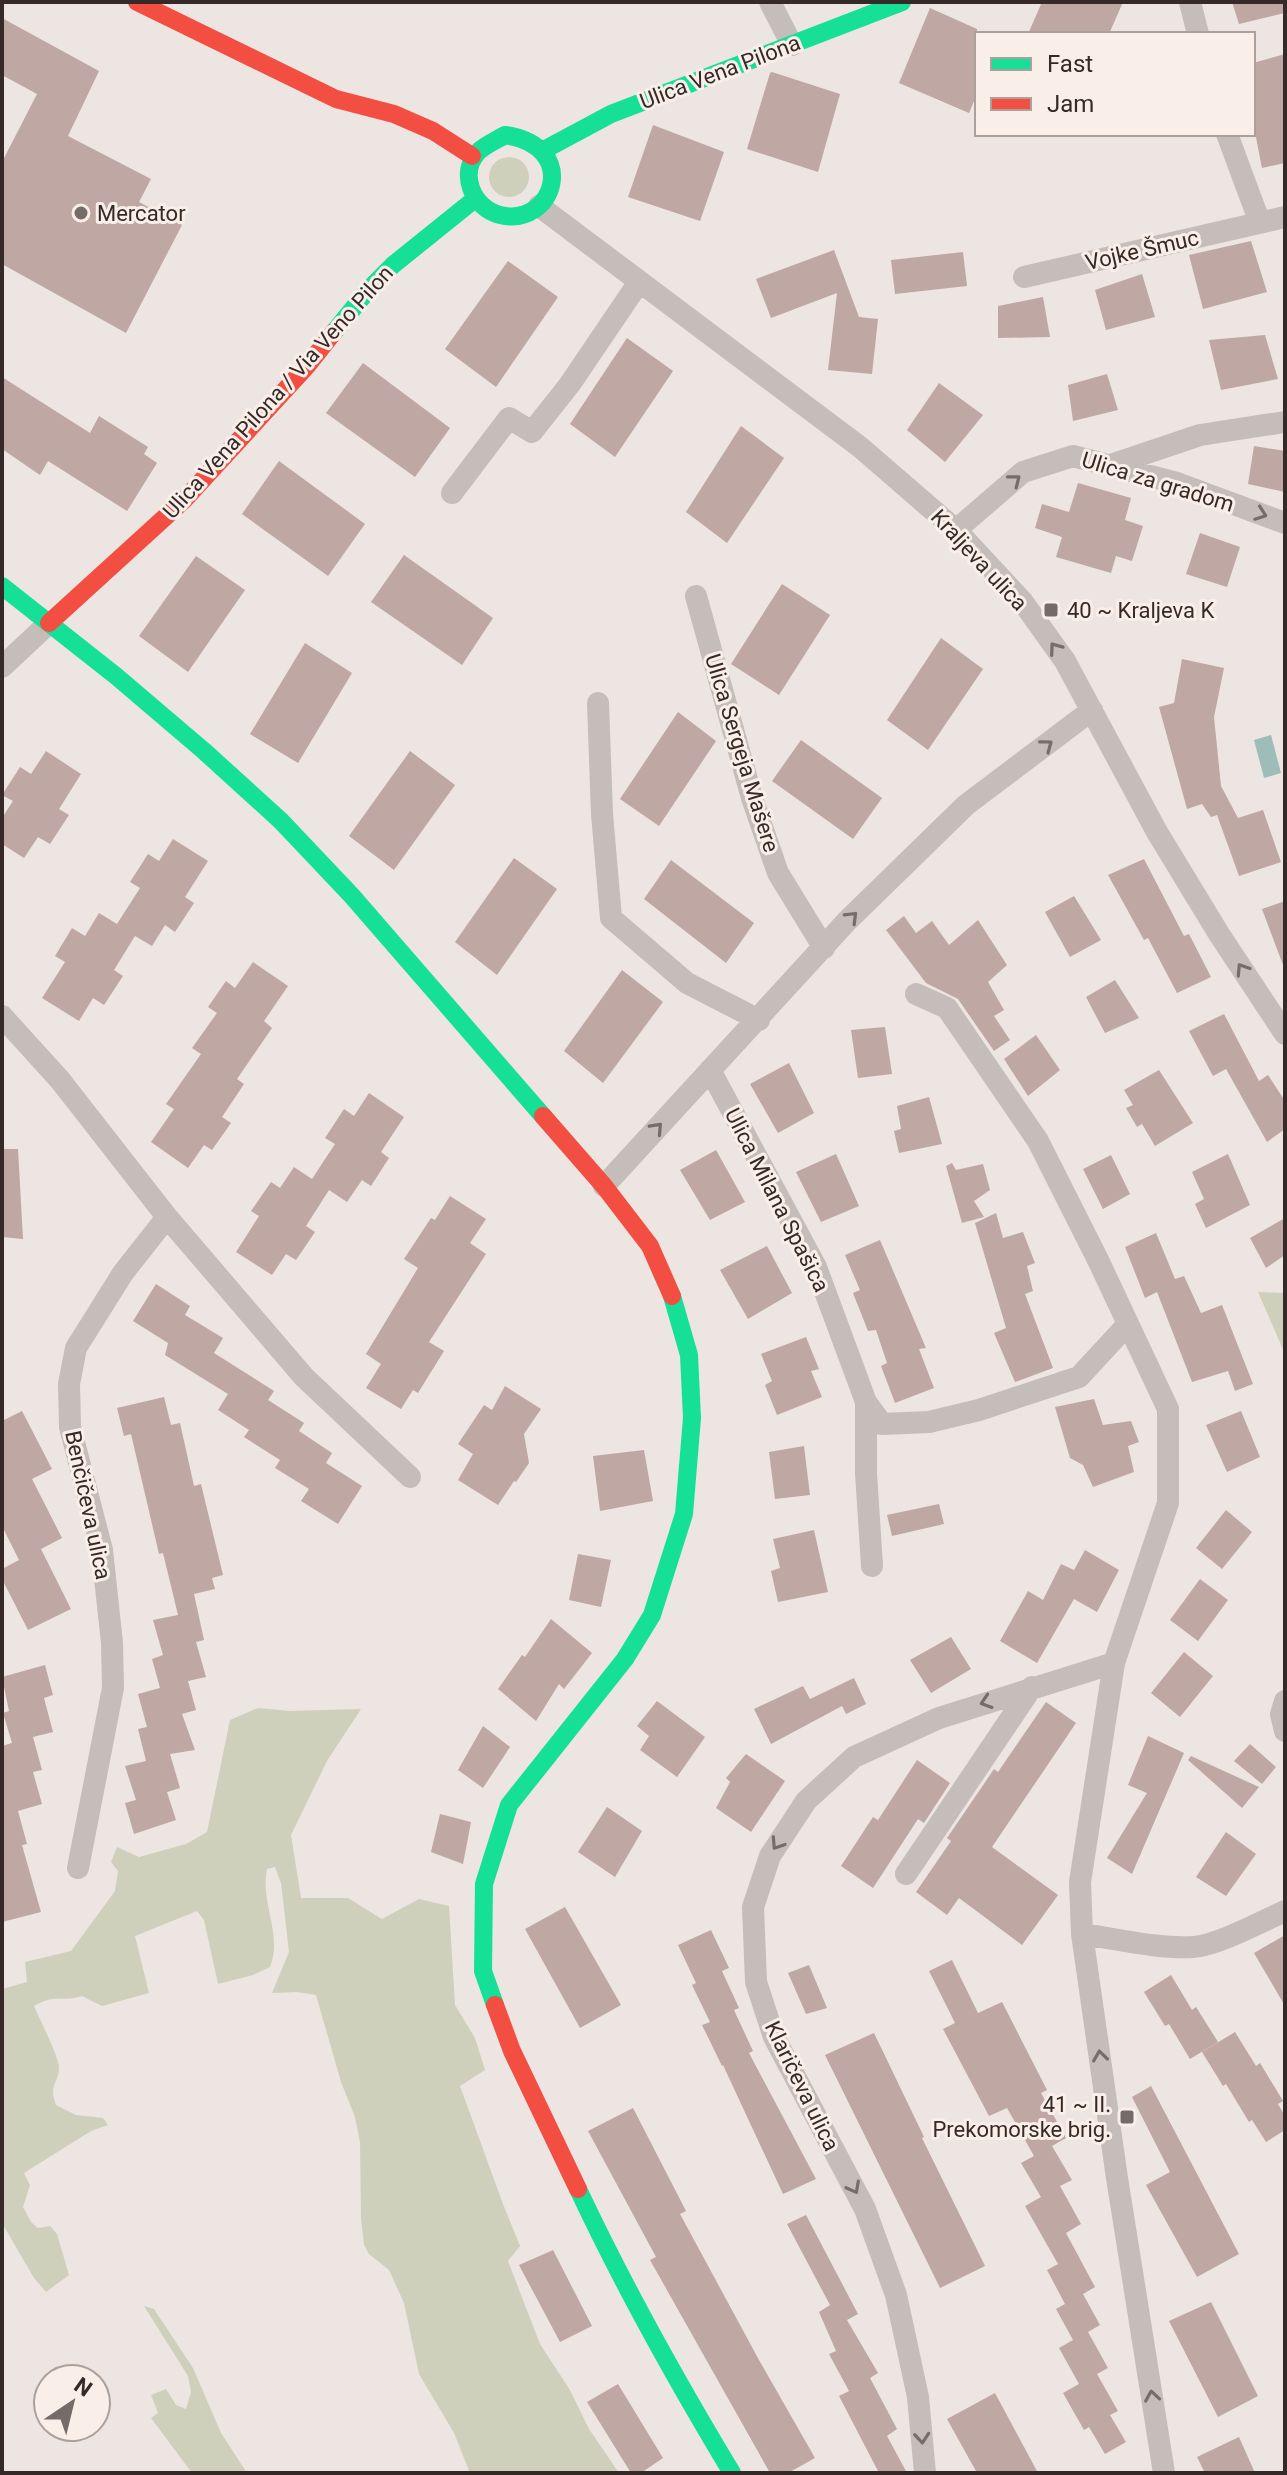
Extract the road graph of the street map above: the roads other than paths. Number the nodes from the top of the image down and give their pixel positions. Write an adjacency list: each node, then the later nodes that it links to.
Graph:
1 (137, 2): 9 (street)
2 (770, 2): 6 (street)
3 (902, 2): 6 (street, Ulica Vena Pilona)
4 (1190, 2): 5 (street)
5 (1198, 32)
6 (792, 45): 8 (street, Ulica Vena Pilona)
7 (1228, 136): 13 (street)
8 (542, 151): 9 (street); 11 (street)
9 (472, 156): 10 (street)
10 (475, 199): 11 (street); 23 (street, Ulica Vena Pilona / Via Veno Pilon)
11 (539, 206): 15 (street, Kraljeva ulica)
12 (1285, 217): 13 (street, Vojke Šmuc)
13 (1260, 223): 14 (street, Vojke Šmuc)
14 (1024, 277)
15 (639, 282): 18 (street); 20 (street, Kraljeva ulica)
16 (1285, 422): 17 (street)
17 (1110, 466): 19 (street, Ulica za gradom, one-way to 19); 20 (street, Ulica za gradom, one-way to 17)
18 (452, 493)
19 (1285, 523)
20 (956, 530): 26 (street, Kraljeva ulica, one-way to 20)
21 (2, 586): 23 (street)
22 (696, 596): 27 (street, Ulica Sergeja Mašere)
23 (49, 623): 24 (street); 33 (street)
24 (2, 667)
25 (598, 703): 30 (street)
26 (1092, 710): 27 (street, one-way to 26); 31 (street, Kraljeva ulica, one-way to 26)
27 (824, 948): 30 (street)
28 (916, 994): 35 (street)
29 (2, 1016): 34 (street)
30 (759, 1020): 32 (street)
31 (1285, 1034)
32 (710, 1070): 33 (street, one-way to 32); 36 (street, Ulica Milana Spašica)
33 (604, 1186): 47 (street)
34 (167, 1217): 37 (street); 43 (street, Benčičeva ulica)
35 (1128, 1324): 36 (street); 39 (street)
36 (866, 1402): 38 (street, Ulica Milana Spašica)
37 (410, 1477)
38 (872, 1566)
39 (1114, 1663): 40 (street, Klaričeva ulica); 46 (street)
40 (1032, 1687): 44 (street); 48 (street, Klaričeva ulica, one-way to 48)
41 (1285, 1701): 42 (street)
42 (1285, 1731)
43 (78, 1868)
44 (906, 1874)
45 (1285, 1911): 46 (street)
46 (1082, 1934): 49 (street, one-way to 46)
47 (732, 2473)
48 (925, 2473)
49 (1164, 2473)

